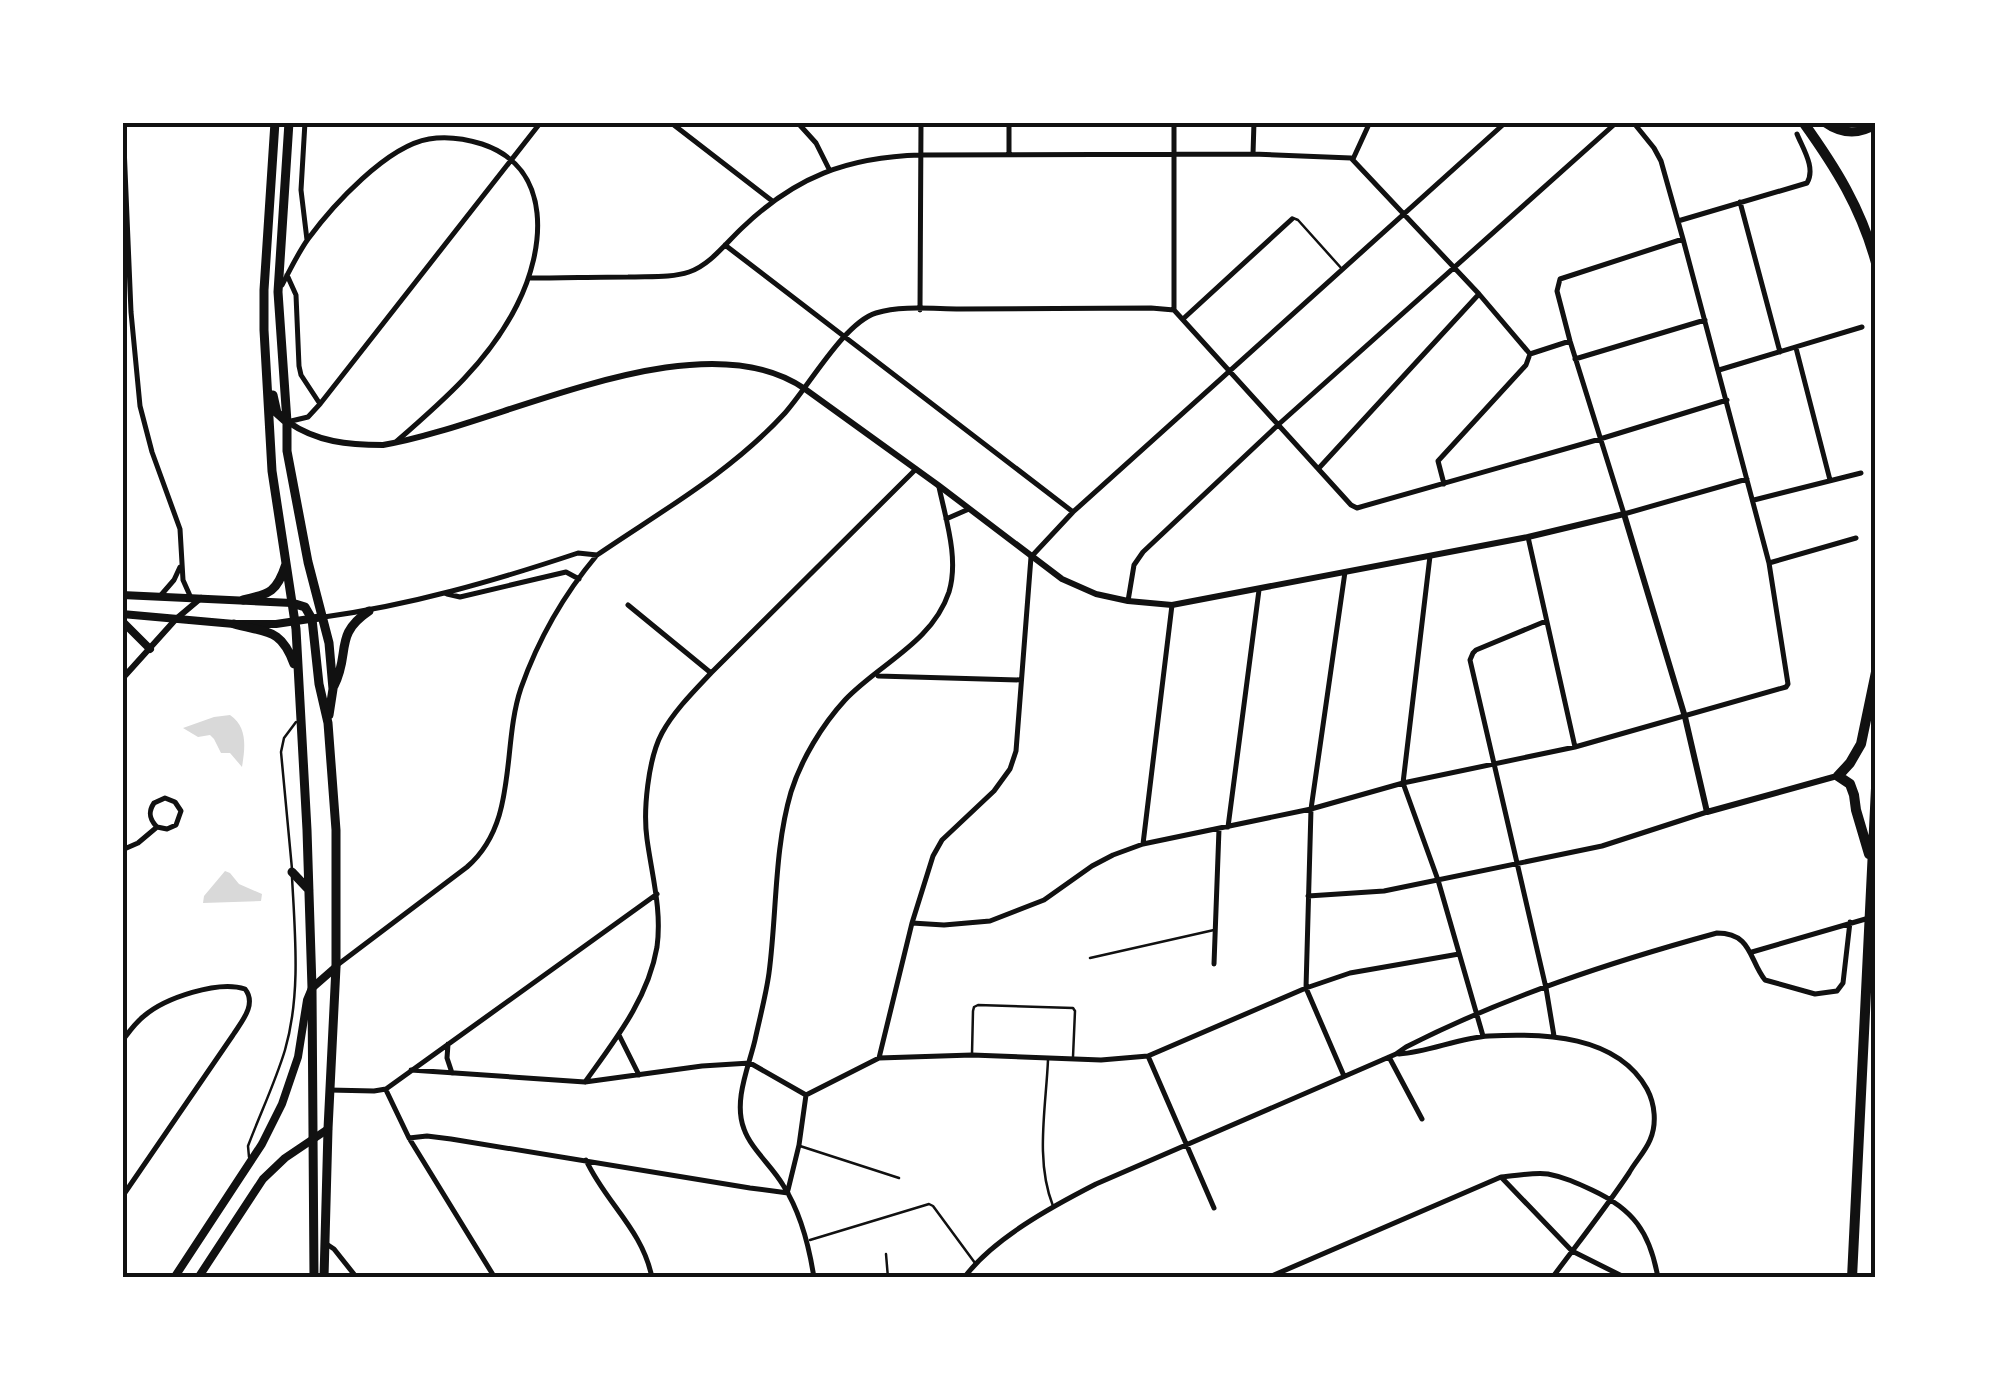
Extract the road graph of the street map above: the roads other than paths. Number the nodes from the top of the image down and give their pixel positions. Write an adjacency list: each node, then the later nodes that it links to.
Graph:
1 (123, 122): 47 (street)
2 (275, 122): 58 (main road)
3 (306, 122): 29 (street)
4 (541, 122): 26 (street)
5 (670, 122): 20 (street)
6 (685, 122): 20 (street)
7 (797, 122): 27 (street)
8 (921, 122): 23 (street)
9 (1010, 122): 21 (street)
10 (1174, 122): 24 (street)
11 (1254, 122): 22 (street)
12 (1370, 122): 25 (street)
13 (1506, 122): 32 (street)
14 (1617, 122): 40 (street)
15 (1633, 122): 34 (street)
16 (1824, 122): 18 (main road)
17 (288, 124): 28 (main road)
18 (1876, 124)
19 (1800, 128): 31 (street); 38 (highway)
20 (679, 130): 30 (street)
21 (1009, 154): 23 (street); 24 (street)
22 (1254, 154): 24 (street); 25 (street)
23 (920, 155): 27 (street); 45 (street)
24 (1175, 155): 46 (street)
25 (1352, 159): 32 (street)
26 (511, 160): 36 (street); 42 (street); 63 (street)
27 (830, 170): 30 (street)
28 (283, 189): 29 (street); 43 (main road)
29 (301, 190): 36 (street)
30 (772, 200): 37 (street)
31 (1740, 202): 34 (street); 55 (street)
32 (1403, 215): 39 (street); 40 (street)
33 (1292, 218): 39 (lane); 49 (street)
34 (1678, 221): 35 (street)
35 (1684, 239): 50 (street); 53 (street)
36 (307, 240): 41 (street)
37 (725, 245): 42 (street); 52 (street)
38 (1876, 263)
39 (1342, 269): 60 (street)
40 (1455, 269): 44 (street); 65 (street)
41 (288, 275): 43 (street); 63 (street)
42 (529, 278): 67 (street)
43 (278, 292): 64 (main road)
44 (1479, 294): 56 (street); 68 (street)
45 (920, 310): 46 (street); 52 (street)
46 (1174, 310): 49 (street)
47 (131, 312): 48 (street); 87 (street)
48 (122, 318)
49 (1183, 319): 60 (street)
50 (1706, 320): 57 (street); 59 (street)
51 (1862, 327): 54 (street)
52 (844, 337): 61 (street); 77 (street)
53 (1570, 341): 56 (street); 57 (street)
54 (1796, 348): 55 (street); 72 (street)
55 (1780, 352): 59 (street)
56 (1530, 354): 74 (street)
57 (1575, 359): 66 (street)
58 (266, 363): 64 (main road); 85 (main road)
59 (1720, 370): 62 (street)
60 (1229, 371): 65 (street); 77 (street)
61 (805, 389): 67 (street); 69 (street); 82 (street)
62 (1727, 400): 66 (street); 71 (street)
63 (320, 404): 64 (street)
64 (287, 422): 67 (street); 102 (main road)
65 (1279, 424): 68 (street); 96 (street)
66 (1600, 439): 74 (street); 78 (street)
67 (396, 443)
68 (1319, 468): 74 (street)
69 (916, 469): 73 (street); 110 (street)
70 (1861, 472): 72 (street)
71 (1747, 479): 75 (street); 78 (street)
72 (1830, 480): 75 (street)
73 (938, 484): 76 (street); 79 (street)
74 (1444, 484)
75 (1754, 500): 86 (street)
76 (969, 509): 79 (street); 84 (street)
77 (1073, 512): 84 (street)
78 (1624, 514): 80 (street); 116 (street)
79 (946, 519): 111 (street)
80 (1528, 537): 83 (street); 105 (street)
81 (1856, 538): 86 (street)
82 (597, 555): 89 (street); 91 (street)
83 (1430, 556): 88 (street); 121 (street)
84 (1030, 557): 96 (street); 113 (street)
85 (286, 561): 95 (main road); 97 (main road)
86 (1769, 563): 116 (street)
87 (182, 565): 93 (street); 94 (street)
88 (1345, 572): 90 (street); 123 (street)
89 (579, 579): 91 (street); 145 (street)
90 (1259, 590): 99 (street); 126 (street)
91 (447, 594): 100 (street)
92 (122, 595): 93 (main road)
93 (159, 598): 94 (main road)
94 (196, 598): 95 (main road); 103 (street)
95 (242, 600): 97 (main road)
96 (1128, 601): 99 (street)
97 (292, 603): 102 (main road); 104 (main road)
98 (628, 605): 110 (street)
99 (1172, 605): 128 (street)
100 (369, 610): 102 (street); 114 (main road)
101 (122, 617): 103 (main road); 107 (main road)
102 (318, 618): 104 (main road); 114 (main road); 117 (main road)
103 (176, 620): 106 (main road); 107 (street)
104 (295, 621): 106 (main road); 108 (main road)
105 (1546, 621): 118 (street); 119 (street)
106 (234, 624): 108 (main road)
107 (150, 649): 112 (street)
108 (296, 672): 115 (main road)
109 (1876, 672): 120 (highway)
110 (711, 673): 135 (street)
111 (875, 676): 113 (street); 161 (street)
112 (122, 680)
113 (1021, 680): 139 (street)
114 (332, 688): 117 (main road)
115 (300, 717): 132 (lane); 134 (main road)
116 (1686, 717): 118 (street); 124 (street)
117 (328, 723): 145 (main road)
118 (1575, 747): 119 (street)
119 (1494, 766): 121 (street); 131 (street)
120 (1838, 776): 124 (street); 130 (highway)
121 (1403, 782): 123 (street); 133 (street)
122 (1876, 788): 130 (highway)
123 (1311, 809): 126 (street); 136 (street)
124 (1707, 812): 131 (street)
125 (157, 827): 125 (street); 129 (street)
126 (1228, 827): 127 (street)
127 (1219, 829): 128 (street); 140 (street)
128 (1142, 844): 139 (street)
129 (122, 850)
130 (1872, 861): 137 (highway)
131 (1516, 863): 133 (street); 148 (street)
132 (292, 872): 134 (main road); 177 (lane)
133 (1438, 880): 136 (street); 142 (street)
134 (309, 890): 146 (main road)
135 (656, 894): 150 (street); 154 (street)
136 (1308, 896): 147 (street)
137 (1869, 918): 138 (street); 204 (highway)
138 (1850, 922): 141 (street); 141 (street)
139 (912, 923): 158 (street)
140 (1216, 930): 143 (lane); 144 (street)
141 (1752, 952): 148 (street)
142 (1460, 954): 147 (street); 149 (street)
143 (1090, 958)
144 (1214, 964)
145 (336, 966): 146 (main road); 167 (main road)
146 (312, 988): 172 (main road); 177 (main road)
147 (1306, 988): 156 (street); 165 (street)
148 (1546, 988): 149 (street); 152 (street)
149 (1475, 1014): 151 (street); 157 (street)
150 (618, 1035): 164 (street); 166 (street)
151 (1482, 1036): 152 (street); 157 (street)
152 (1554, 1036): 182 (street)
153 (122, 1041): 181 (street)
154 (448, 1044): 162 (street); 163 (street)
155 (972, 1056): 158 (street); 159 (street); 160 (lane)
156 (1148, 1056): 160 (street); 175 (street)
157 (1392, 1056): 165 (street); 170 (street)
158 (880, 1058): 169 (street)
159 (1048, 1059): 160 (street); 183 (lane)
160 (1072, 1059)
161 (750, 1063): 164 (street); 169 (street); 180 (street)
162 (412, 1070): 163 (street); 168 (street)
163 (452, 1073): 166 (street)
164 (639, 1075): 166 (street)
165 (1344, 1076): 175 (street)
166 (585, 1082)
167 (330, 1090): 168 (street); 171 (main road)
168 (386, 1090): 173 (street)
169 (806, 1096): 174 (street)
170 (1422, 1119)
171 (328, 1128): 172 (main road); 186 (main road)
172 (314, 1138): 186 (main road); 191 (main road)
173 (409, 1138): 176 (street); 195 (street)
174 (799, 1145): 178 (lane); 180 (street)
175 (1187, 1145): 183 (street); 184 (street)
176 (586, 1160): 180 (street); 196 (street)
177 (250, 1161): 190 (main road)
178 (899, 1178)
179 (1502, 1178): 182 (street); 187 (street); 200 (street)
180 (788, 1192): 185 (street)
181 (122, 1196)
182 (1611, 1199): 187 (street); 203 (street)
183 (1054, 1206): 189 (street)
184 (1214, 1208)
185 (808, 1241): 189 (lane); 197 (street)
186 (321, 1243): 192 (main road); 193 (main road); 194 (street)
187 (1572, 1250): 201 (street); 202 (street)
188 (886, 1254): 198 (lane)
189 (974, 1263): 199 (street)
190 (174, 1278)
191 (198, 1278)
192 (314, 1278)
193 (324, 1278)
194 (357, 1278)
195 (495, 1278)
196 (652, 1278)
197 (814, 1278)
198 (888, 1278)
199 (964, 1278)
200 (1267, 1278)
201 (1552, 1278)
202 (1626, 1278)
203 (1658, 1278)
204 (1852, 1278)

